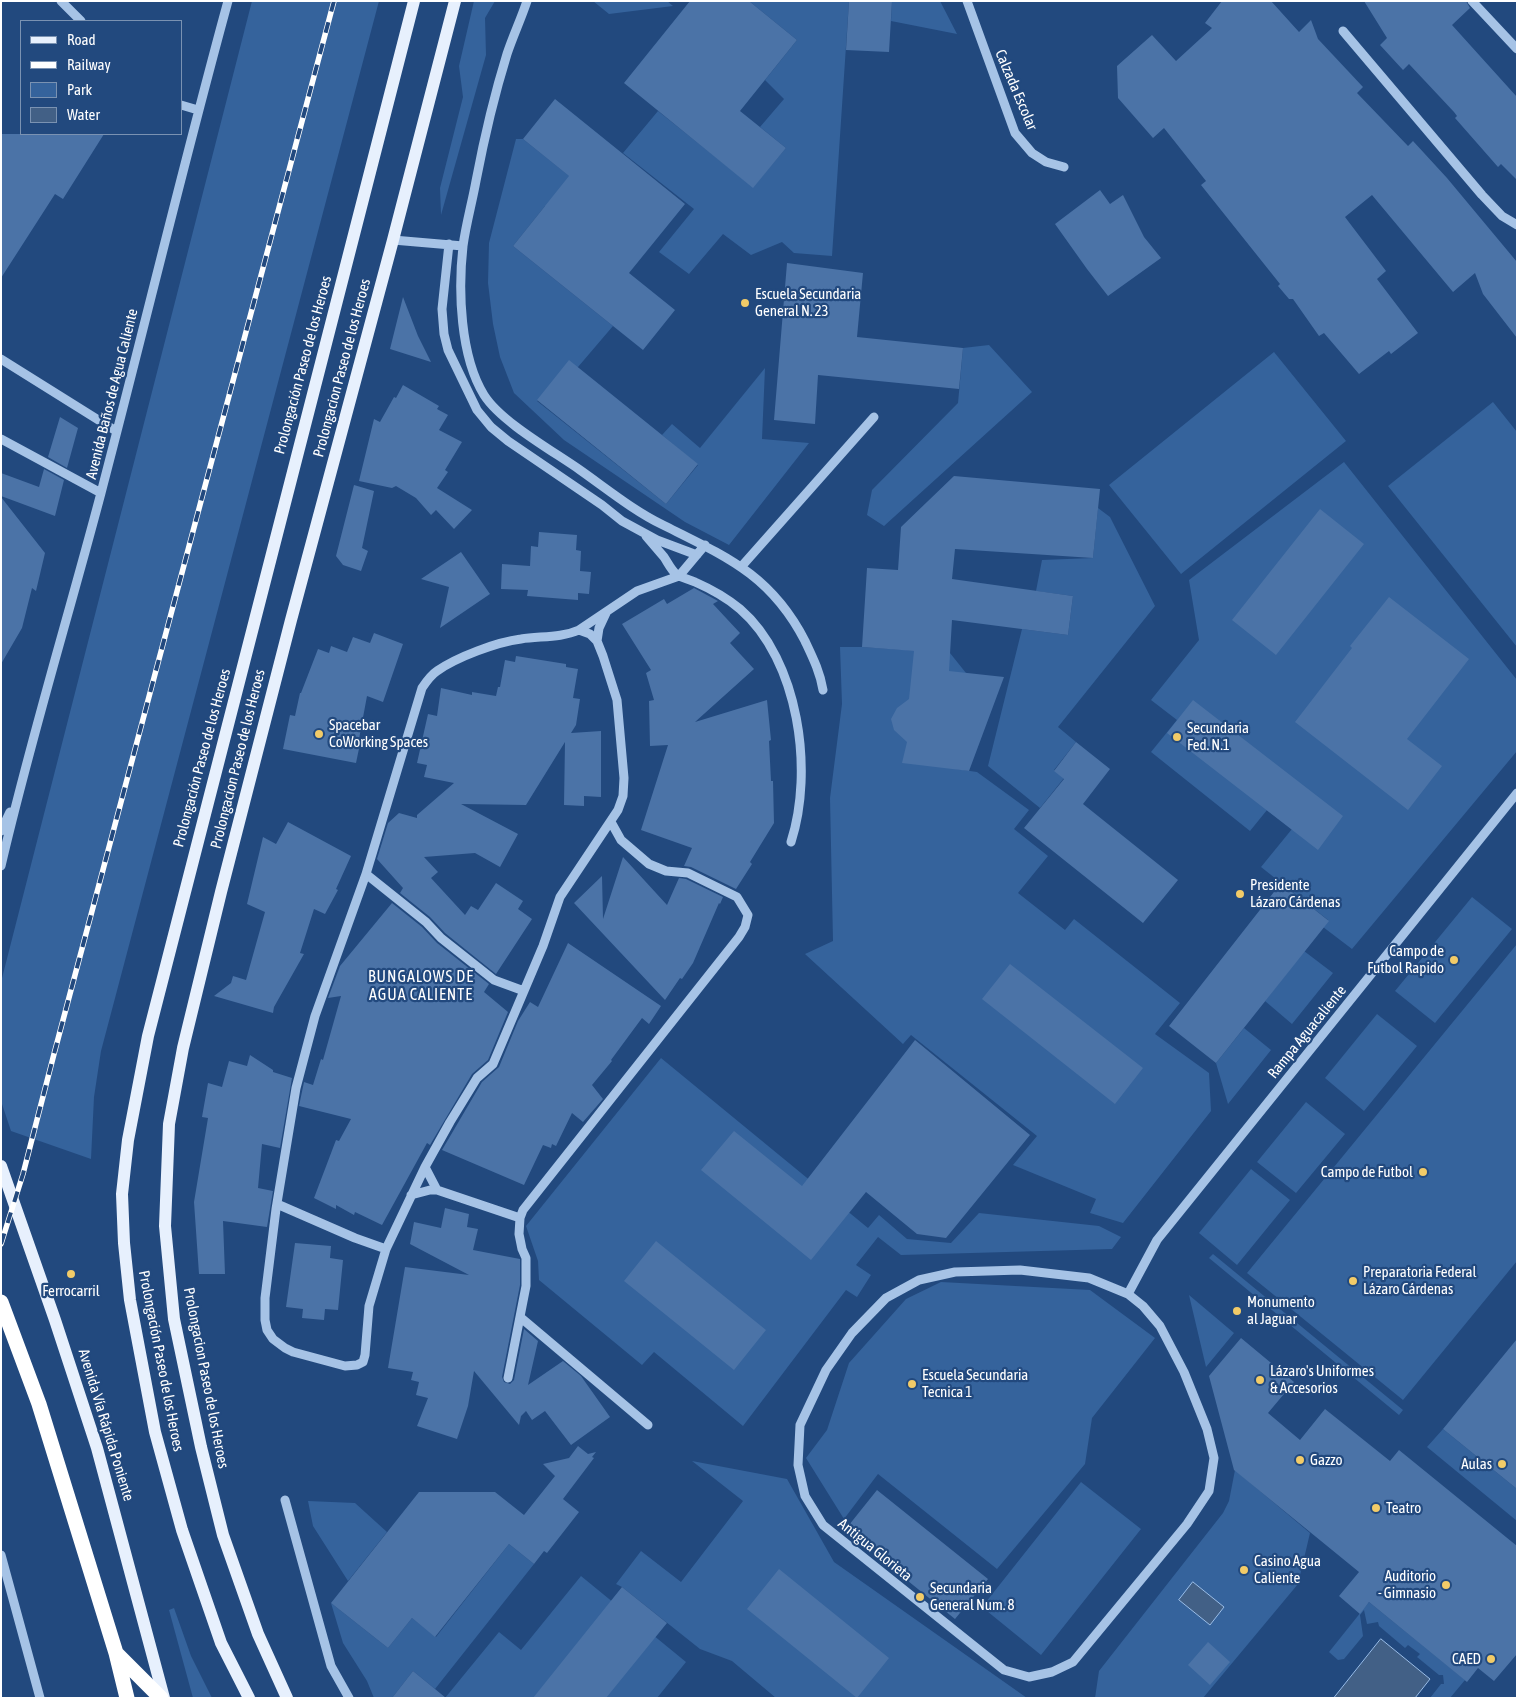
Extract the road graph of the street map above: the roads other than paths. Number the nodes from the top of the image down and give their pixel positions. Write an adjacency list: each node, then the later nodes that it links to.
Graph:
1 (61, 1): 8 (street)
2 (228, 1): 12 (street, Avenida Baños de Agua Caliente)
3 (414, 1): 58 (main road, Prolongación Paseo de los Heroes)
4 (455, 1): 15 (main road, Prolongacion Paseo de los Heroes)
5 (528, 1): 17 (street)
6 (967, 1): 13 (street, Calzada Escolar)
7 (1472, 1): 10 (street)
8 (80, 20)
9 (1343, 31): 14 (street)
10 (1517, 49)
11 (182, 105): 12 (street)
12 (198, 110): 20 (street, Avenida Baños de Agua Caliente)
13 (1064, 168)
14 (1517, 225)
15 (393, 240): 16 (street); 59 (main road, Prolongacion Paseo de los Heroes)
16 (449, 244): 17 (street); 23 (street)
17 (463, 246): 24 (street)
18 (1, 359): 20 (street)
19 (874, 417): 26 (street)
20 (116, 431): 22 (street, Avenida Baños de Agua Caliente)
21 (1, 439): 22 (street)
22 (101, 493): 32 (street, Avenida Baños de Agua Caliente)
23 (643, 533): 25 (street); 27 (street)
24 (705, 546): 25 (street); 26 (street)
25 (698, 555): 27 (street)
26 (741, 567): 31 (street)
27 (679, 576): 28 (street); 36 (street)
28 (607, 611): 29 (street); 30 (street)
29 (579, 630): 30 (street); 38 (street)
30 (597, 642): 34 (street)
31 (823, 690)
32 (18, 793): 35 (street, Avenida Baños de Agua Caliente); 37 (street, Avenida Baños de Agua Caliente)
33 (1517, 793): 47 (street, Rampa Aguacaliente)
34 (611, 822): 39 (street); 45 (street)
35 (1, 831)
36 (791, 842)
37 (1, 866)
38 (366, 874): 39 (street); 44 (street)
39 (524, 992): 41 (street)
40 (1, 1166): 57 (main road, Avenida Vía Rápida Poniente)
41 (425, 1167): 42 (street); 43 (street)
42 (437, 1190): 43 (street); 45 (street)
43 (411, 1195): 46 (street)
44 (277, 1204): 46 (street); 46 (street)
45 (520, 1218): 49 (street)
46 (386, 1249)
47 (1128, 1294): 47 (street, Antigua Glorieta)
48 (1, 1302): 54 (highway)
49 (520, 1317): 50 (street); 51 (street)
50 (508, 1378)
51 (648, 1425)
52 (285, 1500): 60 (street)
53 (1, 1556): 55 (street)
54 (116, 1653): 56 (highway); 57 (highway)
55 (40, 1698)
56 (128, 1698)
57 (163, 1698)
58 (249, 1698)
59 (287, 1698)
60 (349, 1698)

